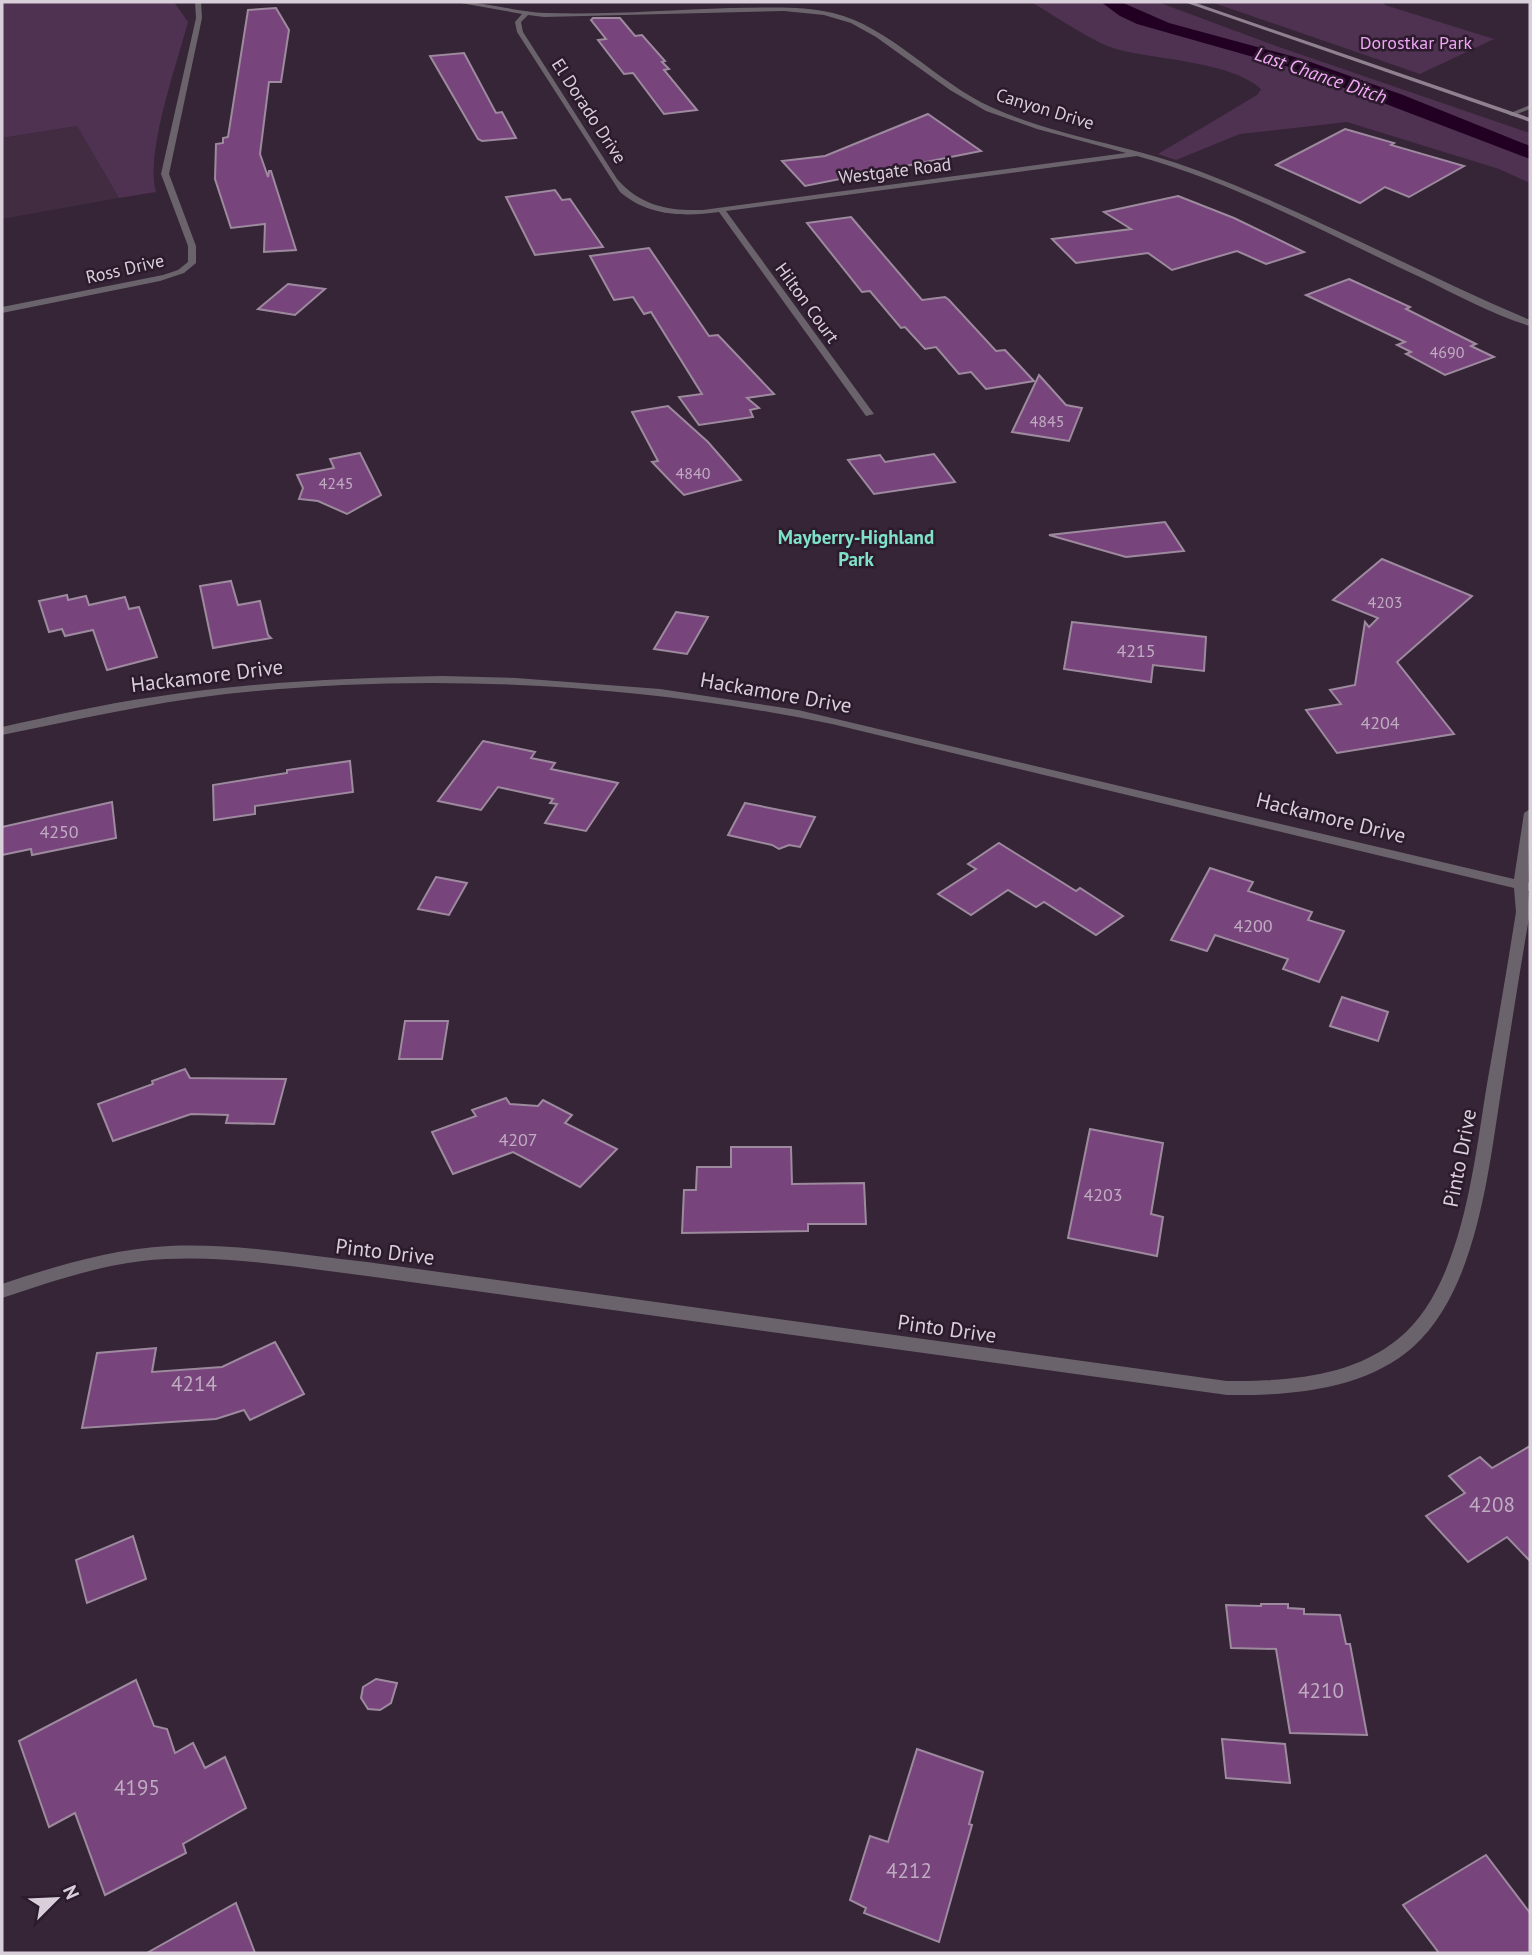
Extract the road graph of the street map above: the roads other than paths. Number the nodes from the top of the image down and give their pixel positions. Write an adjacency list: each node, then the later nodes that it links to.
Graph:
1 (198, 2): 11 (street, Ross Drive)
2 (458, 2): 4 (street, Canyon Drive)
3 (1187, 2): 6 (main road)
4 (525, 14): 8 (street, Canyon Drive); 10 (street, El Dorado Drive)
5 (1530, 107): 6 (street)
6 (1512, 114): 7 (main road)
7 (1530, 120)
8 (1137, 154): 9 (street, Westgate Road); 12 (street, Canyon Drive)
9 (721, 209): 10 (street, Westgate Road); 13 (street, Hilton Court)
10 (655, 210)
11 (2, 310)
12 (1530, 323)
13 (869, 414)
14 (2, 731): 16 (street, Hackamore Drive)
15 (1530, 813): 16 (street, Pinto Drive)
16 (1525, 886): 17 (street, Pinto Drive)
17 (2, 1290)

